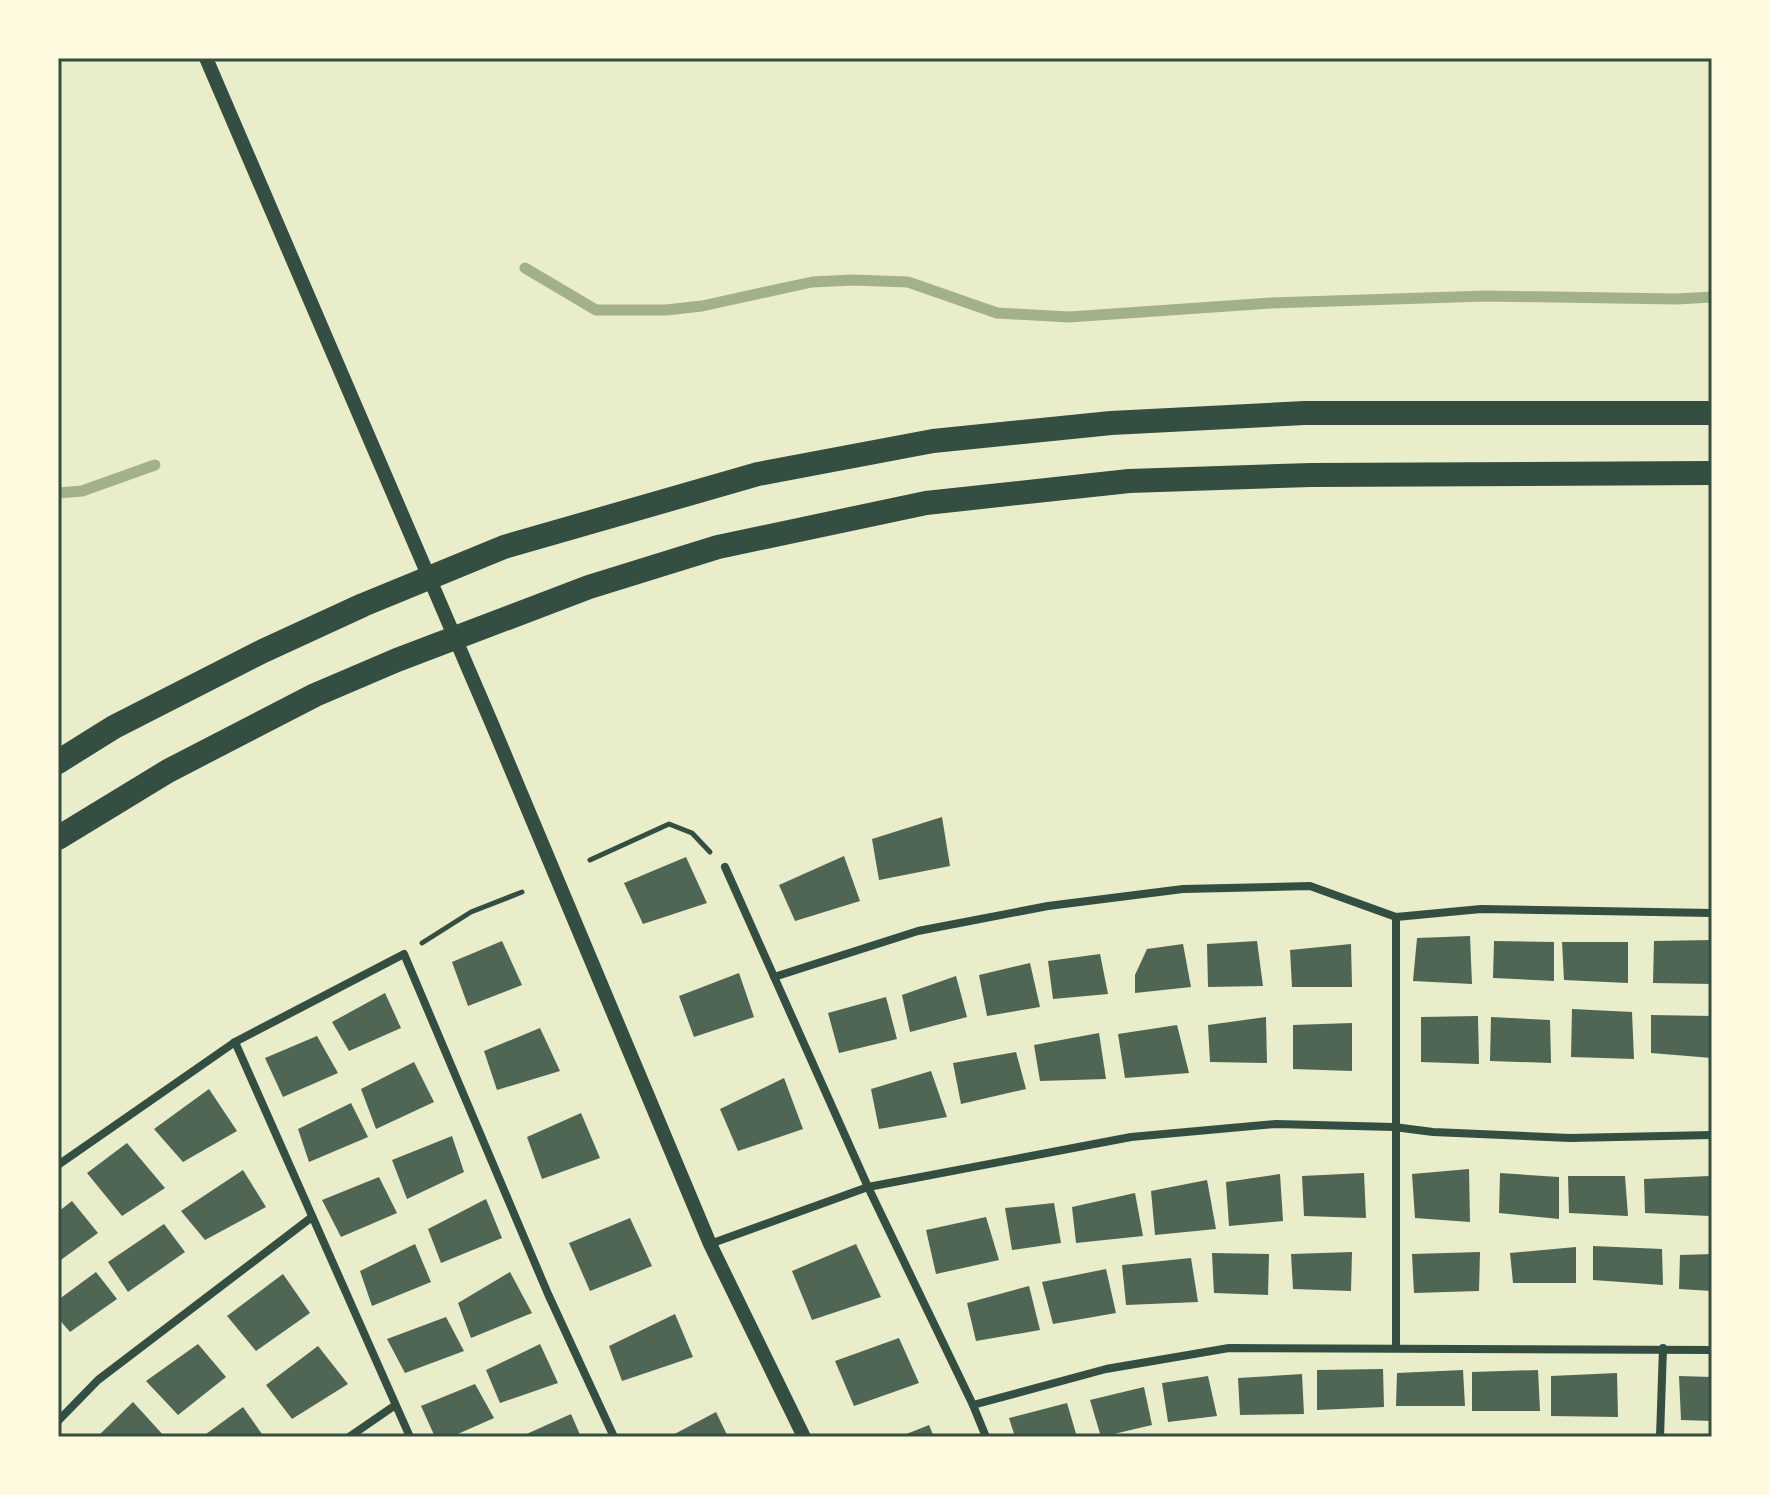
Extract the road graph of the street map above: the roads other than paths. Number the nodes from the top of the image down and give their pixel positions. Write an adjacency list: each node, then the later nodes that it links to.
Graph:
1 (206, 58): 16 (street)
2 (1712, 413): 4 (highway)
3 (1712, 473): 5 (highway)
4 (58, 762)
5 (58, 838)
6 (725, 867): 9 (street)
7 (1712, 913): 8 (street)
8 (1396, 917): 9 (street); 11 (street)
9 (774, 977): 14 (street)
10 (235, 1042): 13 (street); 15 (street); 25 (street)
11 (1394, 1127): 12 (street); 14 (street); 17 (street)
12 (1712, 1135)
13 (58, 1165)
14 (868, 1187): 16 (street); 20 (street)
15 (312, 1217): 21 (street); 22 (street)
16 (710, 1244): 26 (street)
17 (1396, 1347): 18 (street); 20 (street)
18 (1663, 1348): 19 (street); 28 (street)
19 (1712, 1350)
20 (973, 1405): 27 (street)
21 (394, 1406): 23 (street); 24 (street)
22 (58, 1421)
23 (349, 1437)
24 (410, 1437)
25 (614, 1437)
26 (804, 1437)
27 (986, 1437)
28 (1660, 1437)

